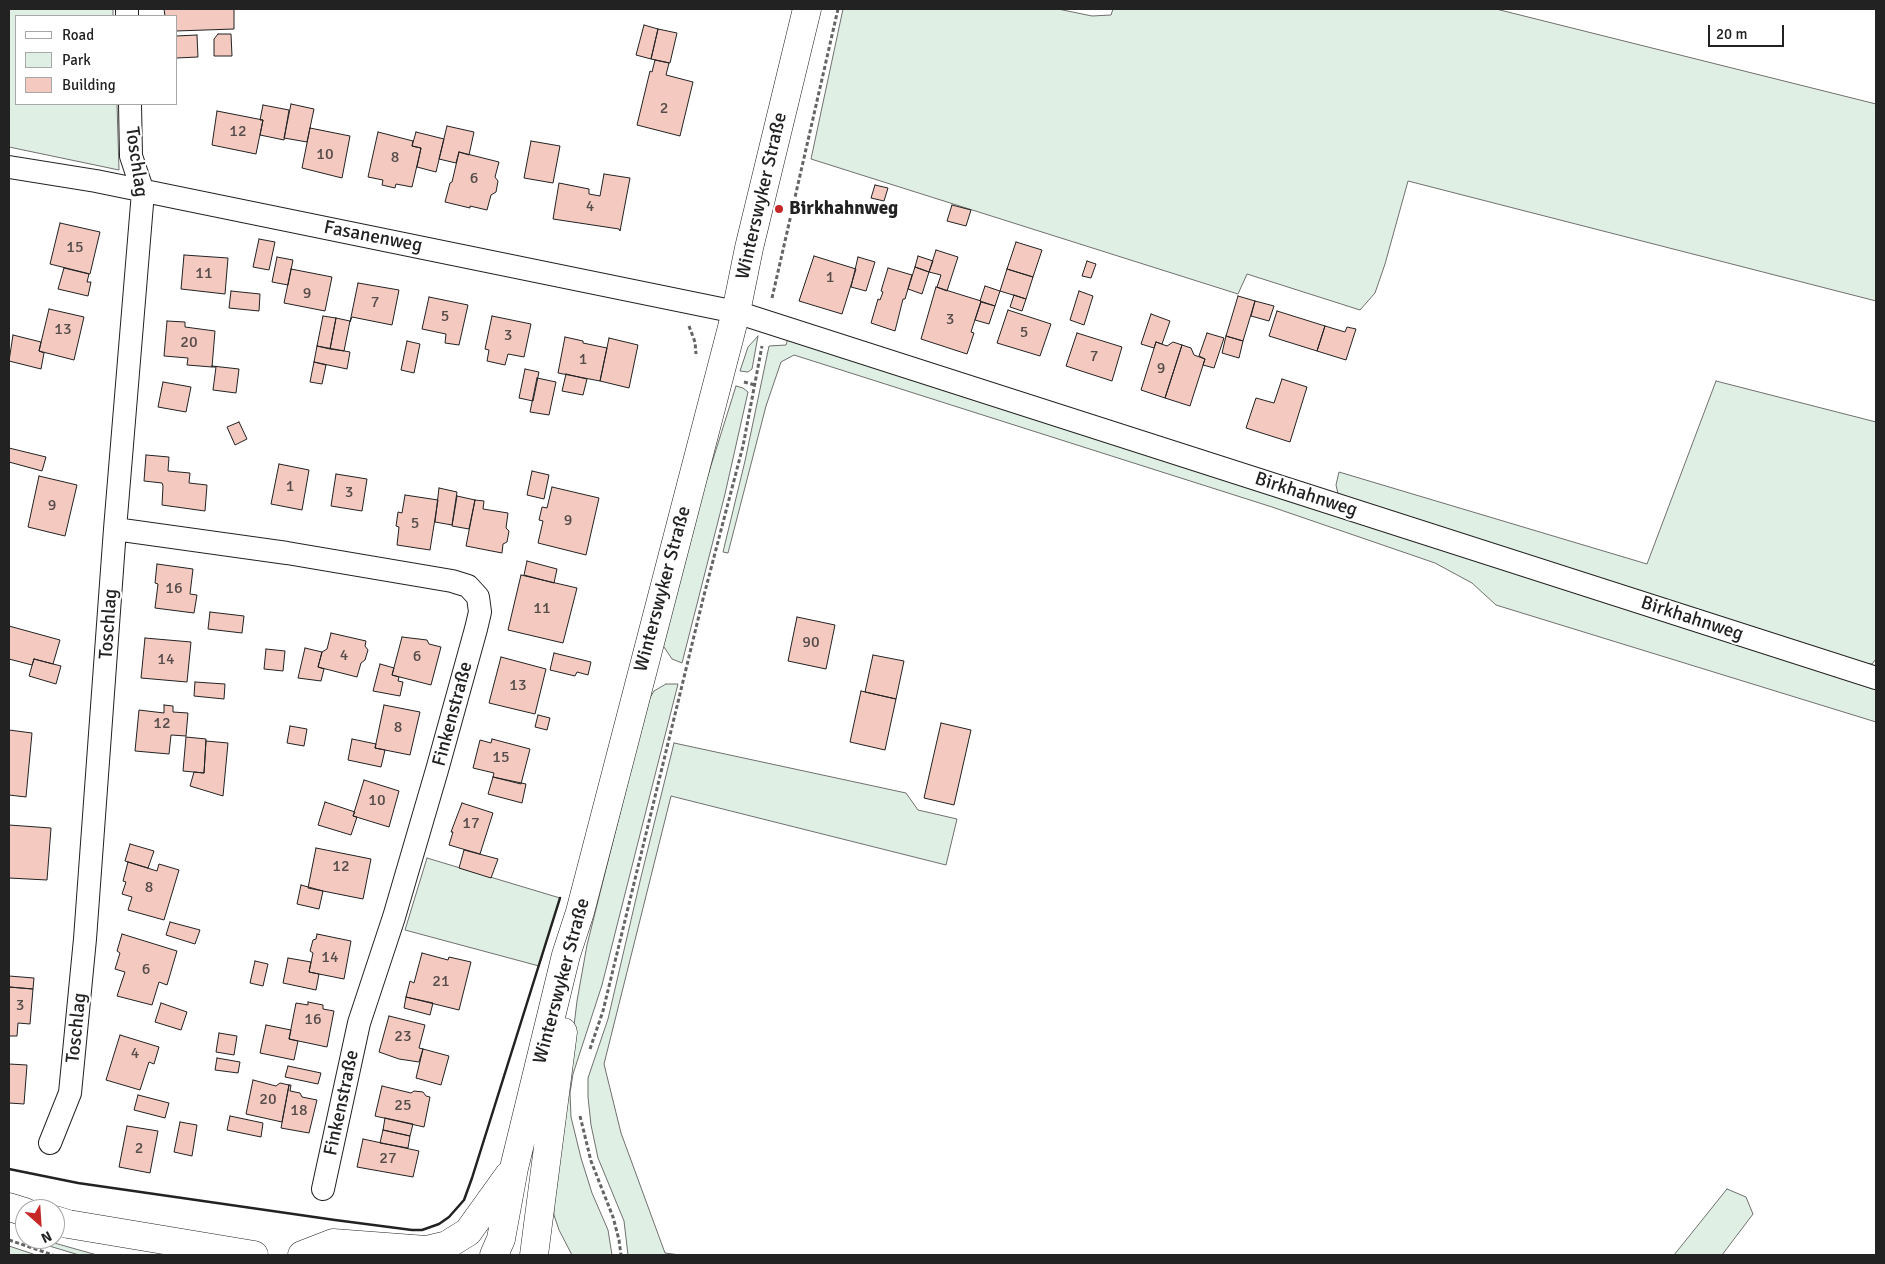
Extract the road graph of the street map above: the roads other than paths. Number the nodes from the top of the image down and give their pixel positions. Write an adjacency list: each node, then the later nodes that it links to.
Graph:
1 (807, 9): 5 (street, Winterswyker Straße)
2 (130, 105): 4 (street, Toschlag)
3 (9, 167): 4 (street, Fasanenweg)
4 (143, 192): 5 (street, Fasanenweg); 6 (street, Toschlag)
5 (736, 312): 7 (street, Birkhahnweg); 8 (street, Winterswyker Straße)
6 (115, 529): 9 (street, Toschlag); 11 (street, Finkenstraße)
7 (1876, 678)
8 (580, 912): 10 (street, Winterswyker Straße); 16 (street)
9 (50, 1143)
10 (514, 1168): 14 (street, Winterswyker Straße); 15 (street, Winterswyker Straße)
11 (323, 1189)
12 (65, 1223): 13 (street)
13 (254, 1255)
14 (302, 1255)
15 (494, 1255)
16 (534, 1255)

